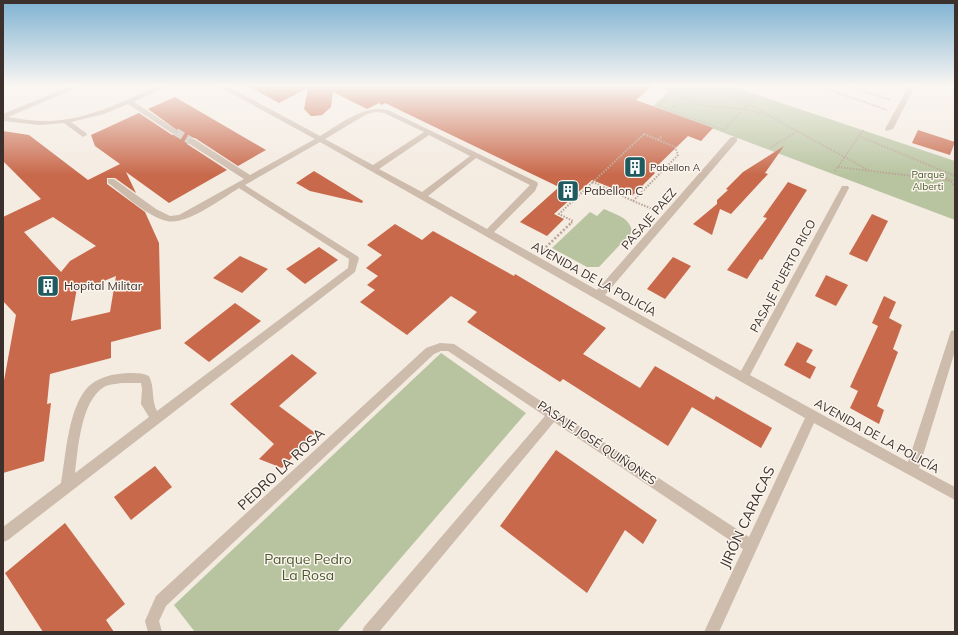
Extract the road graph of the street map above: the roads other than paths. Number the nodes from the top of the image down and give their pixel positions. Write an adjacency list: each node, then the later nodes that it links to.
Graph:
1 (90, 116): 8 (street)
2 (151, 116): 10 (street)
3 (277, 116): 13 (street, AVENIDA DE LA POLICÍA)
4 (360, 116): 13 (street)
5 (395, 116): 11 (street)
6 (897, 116): 9 (street)
7 (3, 118): 8 (street)
8 (66, 121): 12 (street)
9 (889, 129)
10 (176, 132)
11 (429, 132): 16 (street); 17 (street)
12 (83, 135)
13 (319, 138): 17 (street, AVENIDA DE LA POLICÍA); 18 (street)
14 (734, 139): 24 (street, PASAJE PAEZ)
15 (191, 141): 18 (street)
16 (476, 155): 22 (street); 23 (street)
17 (373, 169): 22 (street, AVENIDA DE LA POLICÍA)
18 (250, 179): 20 (street)
19 (112, 182): 20 (street)
20 (239, 185): 30 (street)
21 (845, 188): 27 (street, PASAJE PUERTO RICO)
22 (422, 196): 23 (street, AVENIDA DE LA POLICÍA)
23 (487, 234): 24 (street, AVENIDA DE LA POLICÍA)
24 (598, 296): 27 (street, AVENIDA DE LA POLICÍA)
25 (955, 334): 31 (street)
26 (440, 347): 28 (street, PASAJE JOSÉ QUIÑONES); 36 (street, PEDRO LA ROSA)
27 (744, 376): 29 (street, AVENIDA DE LA POLICÍA)
28 (554, 414): 35 (street, PASAJE JOSÉ QUIÑONES); 37 (street)
29 (812, 416): 31 (street, AVENIDA DE LA POLICÍA); 35 (street, JIRÓN CARACAS)
30 (156, 419): 32 (street); 32 (street)
31 (912, 470): 33 (street, AVENIDA DE LA POLICÍA)
32 (67, 486): 34 (street)
33 (955, 494)
34 (3, 535)
35 (750, 546): 38 (street, JIRÓN CARACAS)
36 (153, 627)
37 (369, 632)
38 (710, 632)

